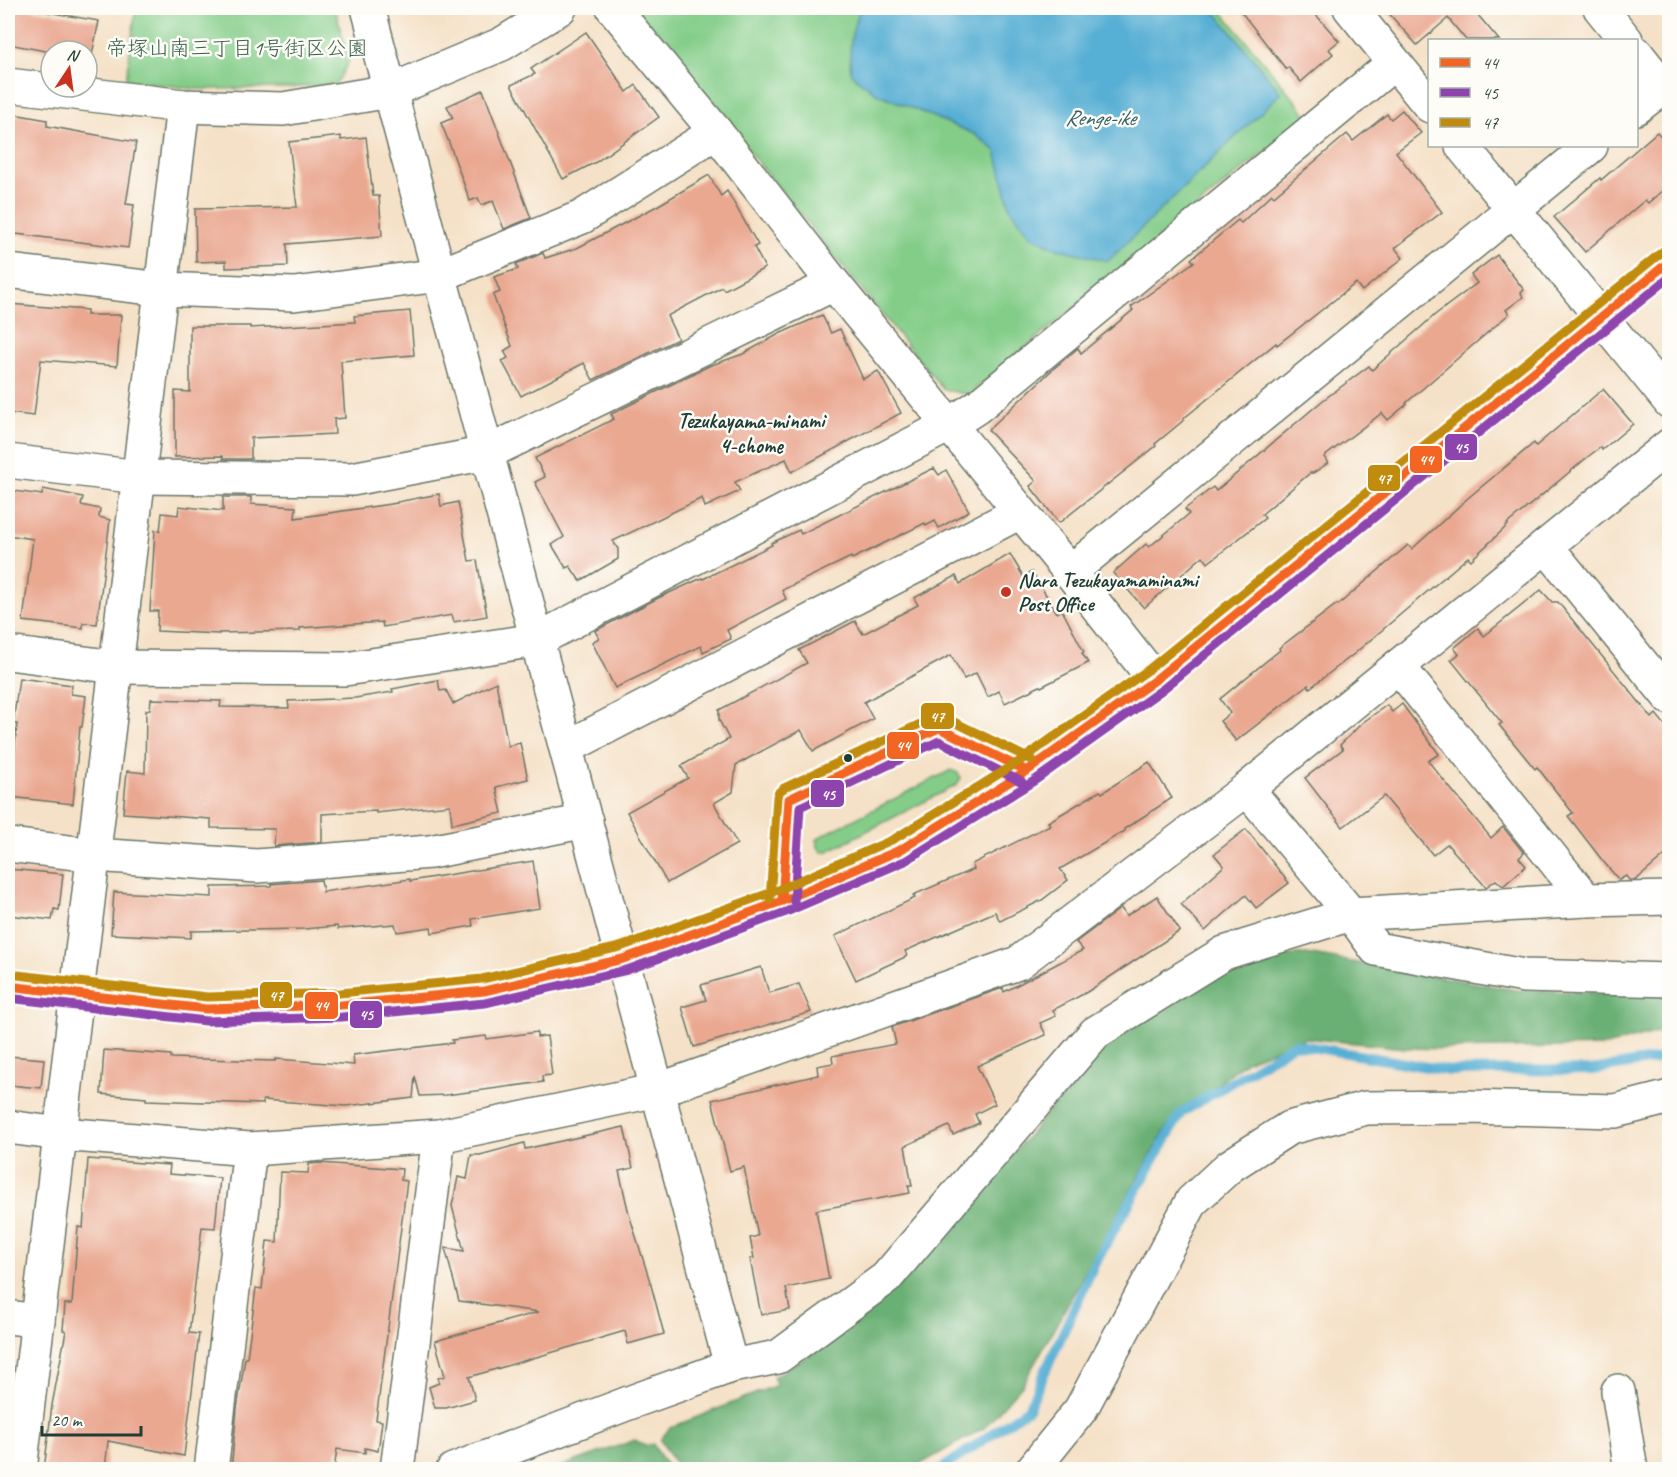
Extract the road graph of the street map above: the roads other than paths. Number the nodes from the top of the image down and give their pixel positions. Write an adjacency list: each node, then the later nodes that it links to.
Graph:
1 (368, 8): 11 (street)
2 (560, 8): 11 (street)
3 (613, 8): 15 (street)
4 (1350, 8): 8 (street)
5 (1600, 8): 6 (street)
6 (1625, 39)
7 (1638, 55): 9 (street)
8 (1394, 63): 12 (street); 26 (street)
9 (1666, 84): 14 (street)
10 (8, 85): 13 (street)
11 (390, 91): 13 (street); 21 (street)
12 (1428, 104)
13 (183, 106): 23 (street)
14 (1638, 106)
15 (716, 132): 21 (street); 22 (street)
16 (1463, 147): 18 (street)
17 (1590, 147): 18 (street)
18 (1513, 209): 24 (street); 33 (street)
19 (1670, 261): 24 (street)
20 (8, 270): 23 (street)
21 (440, 275): 23 (street); 28 (street)
22 (834, 284): 26 (street); 28 (street)
23 (161, 289): 30 (street)
24 (1601, 317): 25 (street); 38 (street)
25 (1670, 402)
26 (949, 425): 31 (street); 34 (street)
27 (1670, 445): 32 (street)
28 (488, 453): 30 (street); 34 (street)
29 (8, 462): 30 (street)
30 (139, 477): 37 (street)
31 (1020, 512): 33 (street); 40 (street)
32 (1546, 546): 36 (street); 39 (street)
33 (1070, 572): 38 (street)
34 (537, 640): 37 (street); 40 (street)
35 (8, 653): 37 (street)
36 (1398, 666): 41 (street); 46 (street)
37 (116, 667): 44 (street)
38 (1155, 680): 48 (street)
39 (1670, 698)
40 (566, 748): 42 (street)
41 (1247, 789): 47 (street); 52 (street)
42 (586, 821): 44 (street); 48 (street)
43 (8, 845): 44 (street)
44 (94, 855): 51 (street)
45 (1670, 898): 46 (street)
46 (1586, 900): 47 (street)
47 (1351, 914): 49 (street); 59 (street)
48 (623, 959): 51 (street); 52 (street)
49 (1670, 980)
50 (8, 986): 51 (street)
51 (77, 994): 55 (street)
52 (657, 1090): 56 (street); 59 (street)
53 (1670, 1097): 65 (street)
54 (8, 1127): 55 (street)
55 (60, 1134): 57 (street); 58 (street)
56 (440, 1136): 57 (street); 63 (street)
57 (250, 1149): 62 (street)
58 (23, 1319): 61 (street)
59 (731, 1366): 64 (street)
60 (1618, 1391): 66 (street)
61 (20, 1470)
62 (212, 1470)
63 (397, 1470)
64 (453, 1470)
65 (1032, 1470)
66 (1631, 1470)

